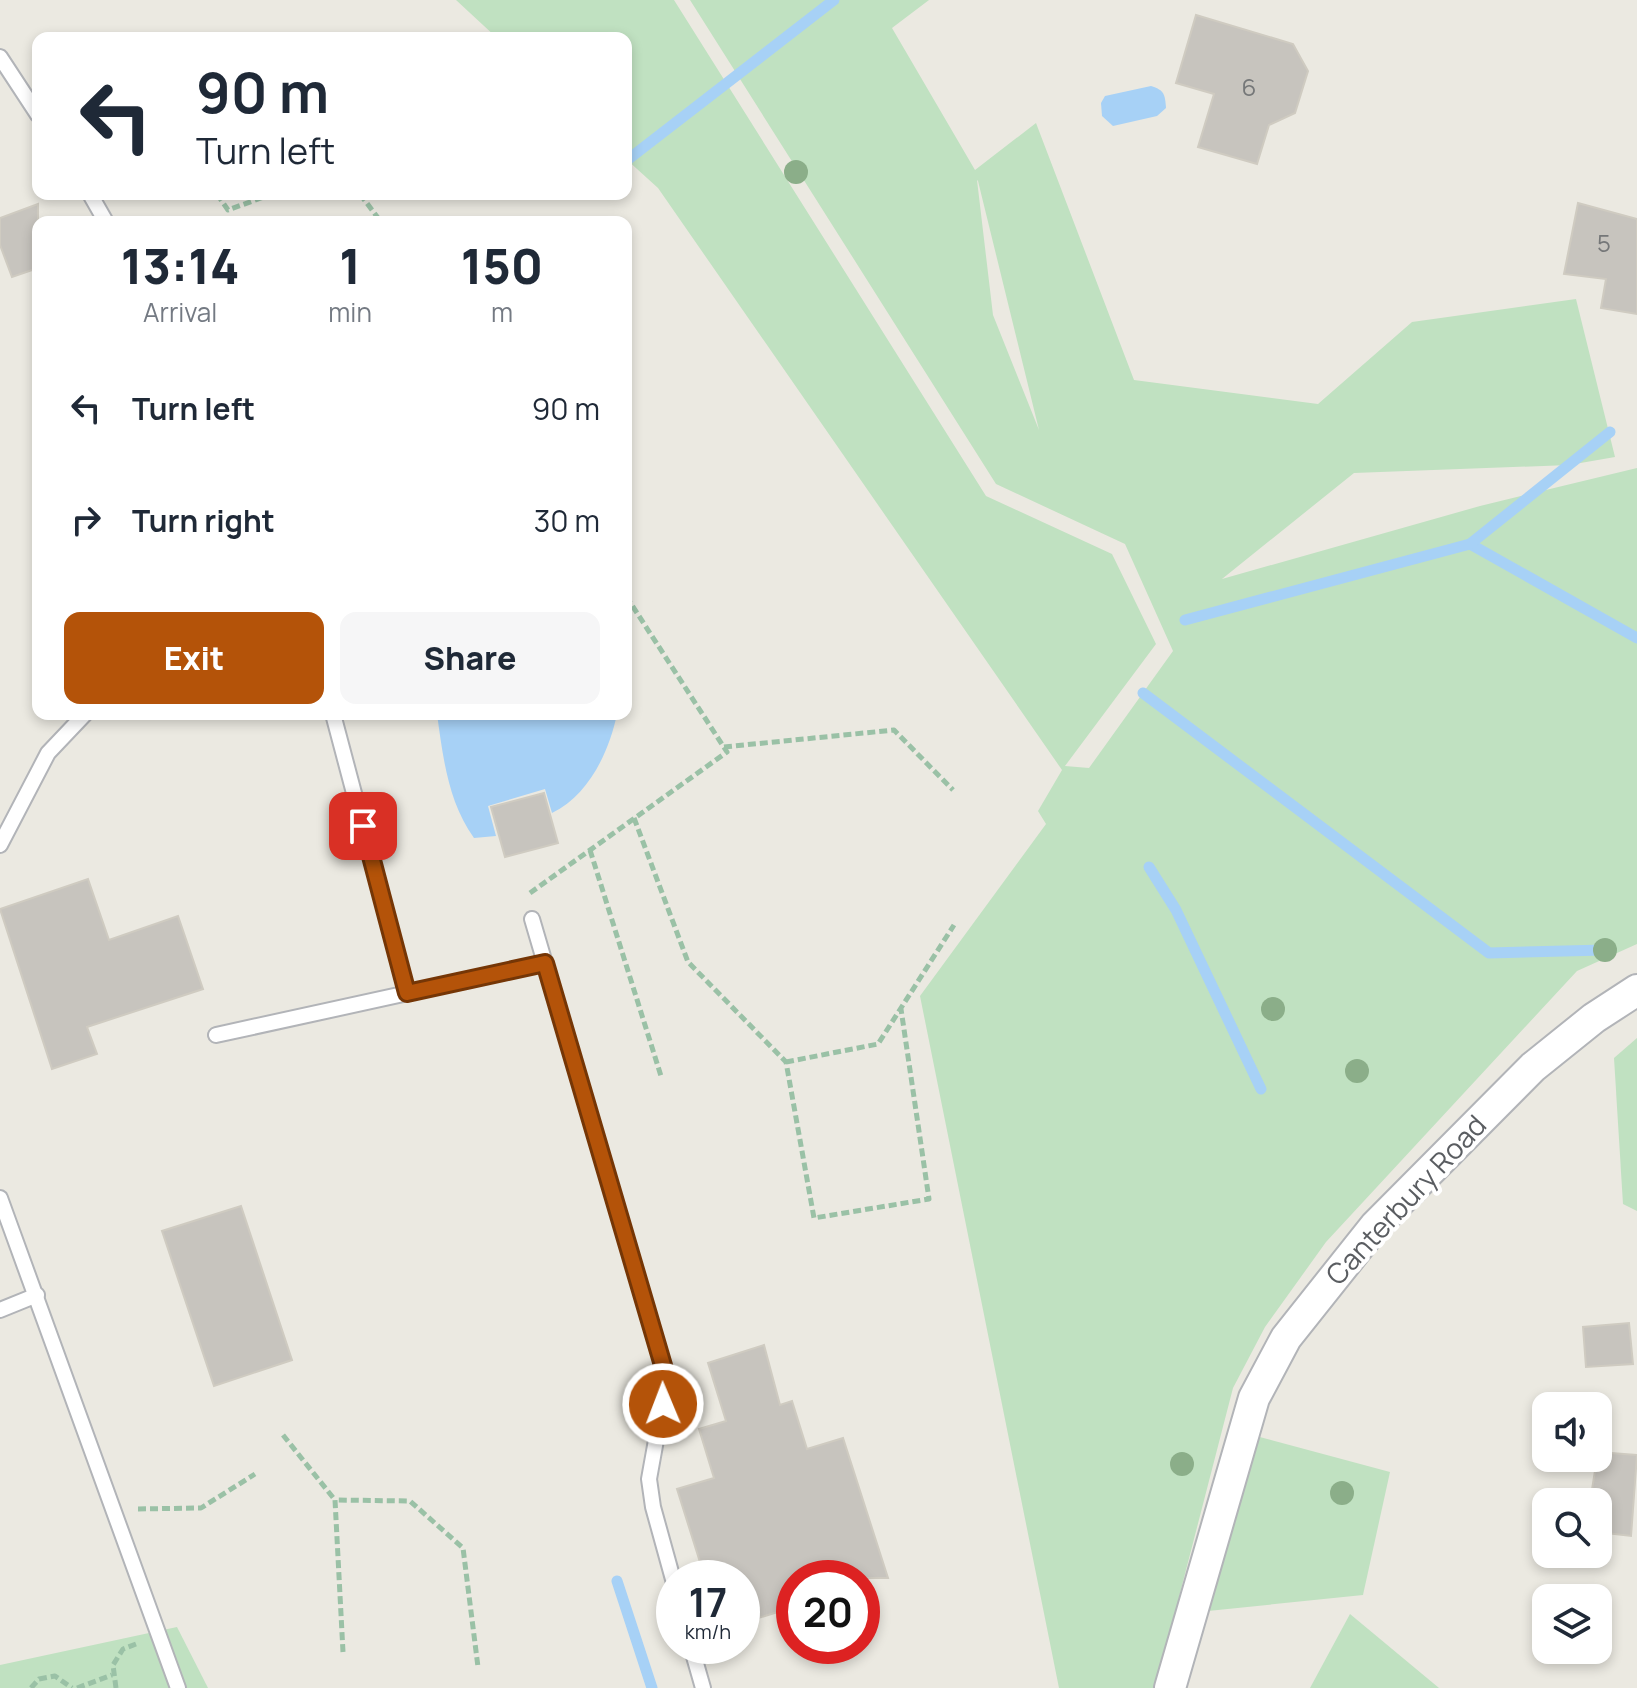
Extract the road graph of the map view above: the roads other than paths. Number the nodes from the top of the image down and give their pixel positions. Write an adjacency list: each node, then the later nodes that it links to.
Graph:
1 (0, 57): 2 (lane)
2 (32, 106)
3 (79, 720): 5 (lane)
4 (335, 720): 9 (lane)
5 (0, 845)
6 (532, 919): 7 (lane)
7 (545, 963): 9 (lane); 14 (lane)
8 (1637, 990): 18 (street, Canterbury Road)
9 (407, 993): 10 (lane)
10 (216, 1035)
11 (0, 1198): 12 (lane)
12 (37, 1295): 13 (lane); 16 (lane)
13 (0, 1310)
14 (668, 1560)
15 (696, 1664): 17 (lane)
16 (178, 1688)
17 (703, 1688)
18 (1170, 1688)

